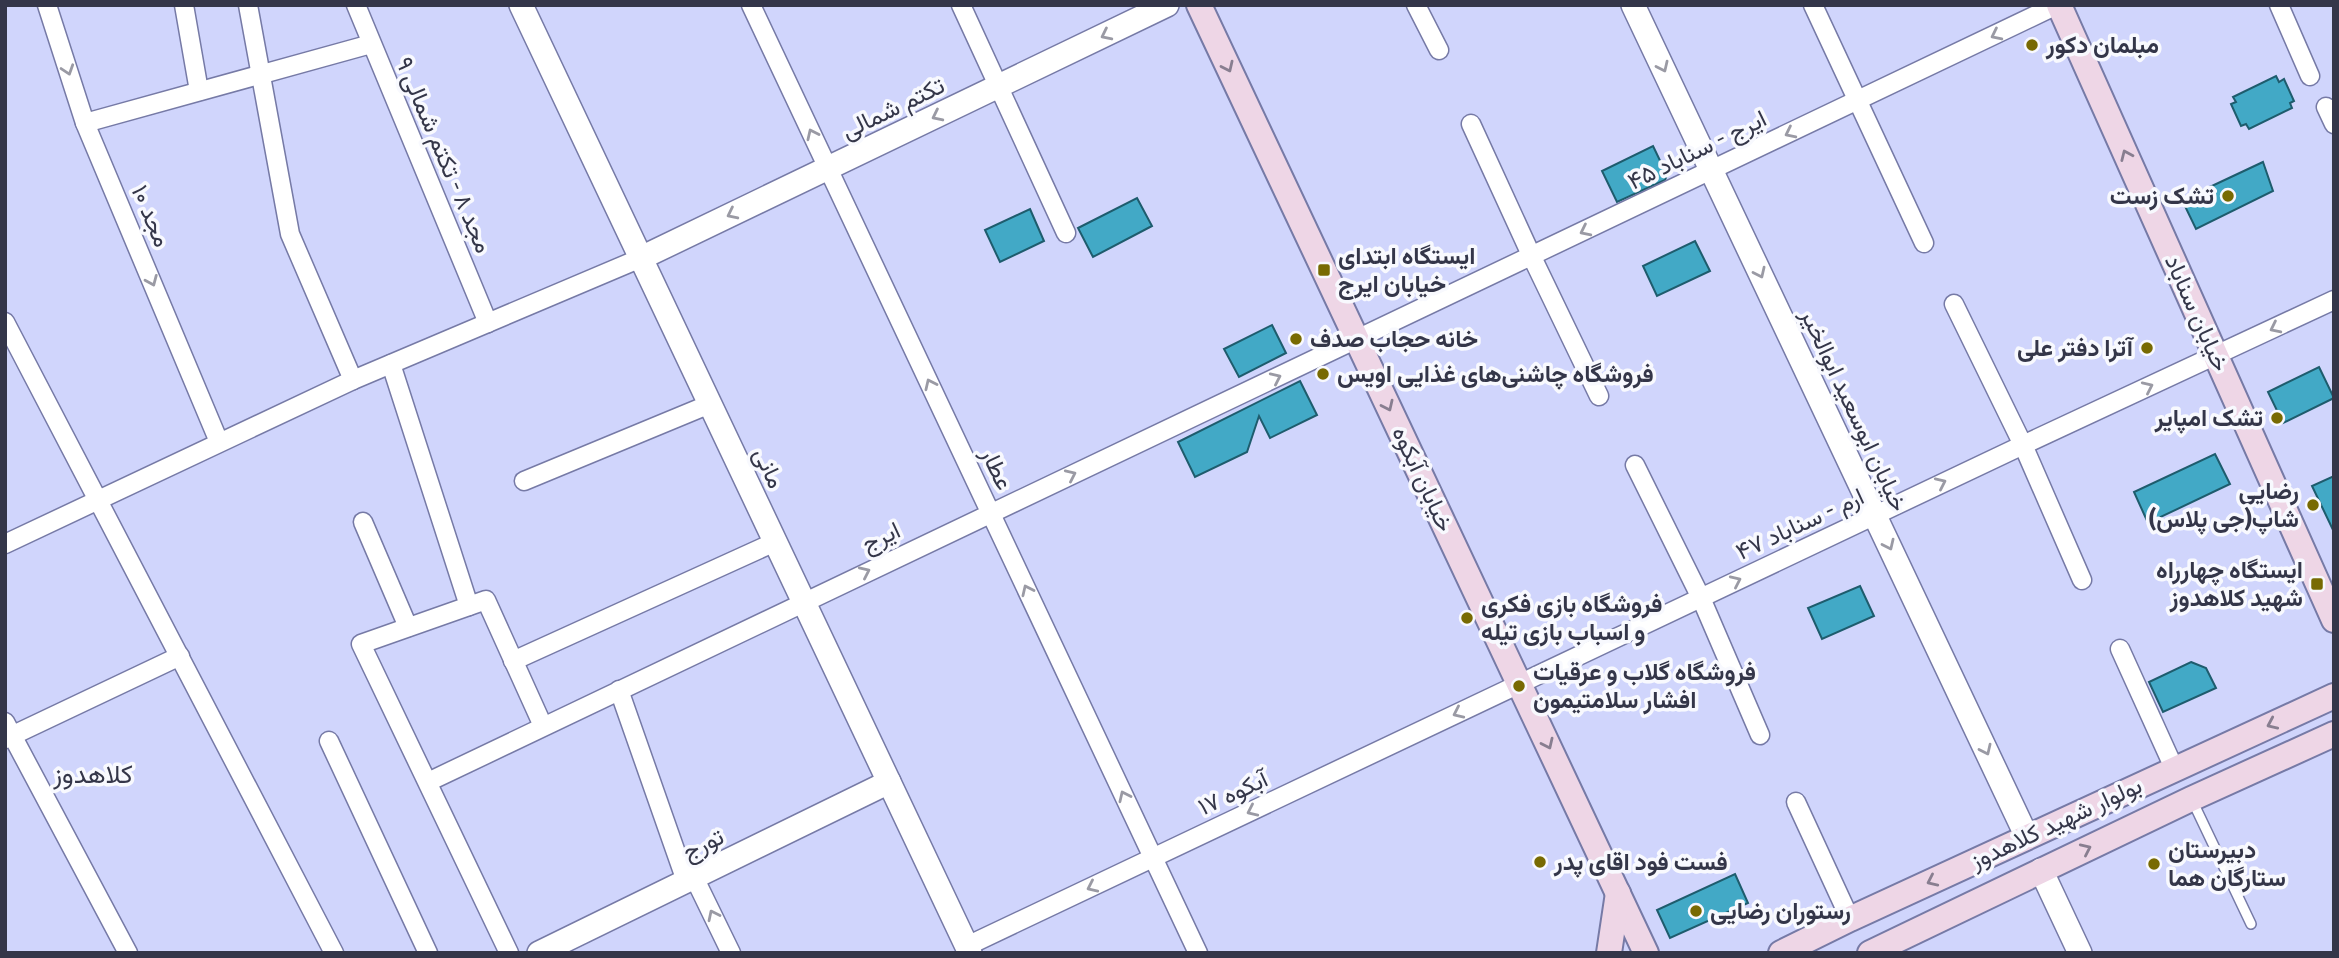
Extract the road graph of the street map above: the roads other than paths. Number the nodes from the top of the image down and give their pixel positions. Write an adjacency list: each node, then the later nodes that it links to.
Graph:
1 (47, 5): 23 (street, مجد ۱۰, one-way to 23)
2 (184, 5): 20 (street)
3 (248, 5): 17 (street)
4 (356, 5): 15 (street, مجد ۸ - تکتم شمالی ۹)
5 (521, 5): 31 (street, مانی)
6 (751, 5): 26 (street, عطار, one-way to 6)
7 (961, 5): 19 (street)
8 (1167, 5): 19 (street, تکتم شمالی, one-way to 19)
9 (1199, 5): 36 (main road, خیابان آبکوه, one-way to 36)
10 (1416, 5): 16 (street)
11 (1633, 5): 27 (street, خیابان ابوسعید ابوالخیر, one-way to 27)
12 (1813, 5): 21 (street)
13 (2058, 5): 21 (street, ایرج - سناباد ۴۵, one-way to 21); 37 (main road, خیابان سناباد, one-way to 13)
14 (2278, 5): 18 (street)
15 (371, 44): 17 (street); 35 (street, مجد ۸ - تکتم شمالی ۹)
16 (1439, 50)
17 (262, 74): 20 (street); 39 (street)
18 (2310, 76)
19 (999, 86): 26 (street, تکتم شمالی, one-way to 26); 28 (street)
20 (199, 91): 23 (street)
21 (1859, 100): 27 (street, ایرج - سناباد ۴۵, one-way to 27); 29 (street)
22 (2326, 107): 25 (street)
23 (85, 123): 42 (street, مجد ۱۰, one-way to 42)
24 (1471, 124): 30 (street)
25 (2334, 124)
26 (828, 168): 31 (street, تکتم شمالی, one-way to 31); 47 (street, عطار, one-way to 26)
27 (1712, 170): 30 (street, ایرج - سناباد ۴۵, one-way to 30); 48 (street, خیابان ابوسعید ابوالخیر, one-way to 48)
28 (1066, 233)
29 (1924, 243)
30 (1532, 257): 36 (street, ایرج - سناباد ۴۵); 40 (street)
31 (641, 258): 35 (street); 41 (street, مانی)
32 (2334, 300): 37 (street, ارم - سناباد ۴۷, one-way to 37)
33 (1954, 304): 43 (street)
34 (5, 322): 46 (street)
35 (488, 323): 38 (street)
36 (1357, 340): 47 (street, ایرج, one-way to 36); 61 (main road, خیابان آبکوه, one-way to 61)
37 (2216, 356): 43 (street, ارم - سناباد ۴۷, one-way to 37); 56 (main road, خیابان سناباد)
38 (391, 365): 39 (street); 55 (street)
39 (353, 380): 42 (street)
40 (1599, 396)
41 (710, 404): 45 (street); 50 (street, مانی)
42 (219, 442): 46 (street)
43 (2023, 445): 48 (street, ارم - سناباد ۴۷, one-way to 43); 52 (street)
44 (1635, 466): 53 (street)
45 (524, 481)
46 (99, 499): 51 (street); 59 (street)
47 (990, 513): 54 (street, ایرج, one-way to 47); 75 (street, عطار, one-way to 47)
48 (1875, 515): 53 (street, ارم - سناباد ۴۷, one-way to 48); 74 (street, خیابان ابوسعید ابوالخیر, one-way to 74)
49 (363, 522): 57 (street)
50 (775, 542): 54 (street, مانی); 60 (street)
51 (5, 544)
52 (2082, 580)
53 (1701, 598): 61 (street, ارم - سناباد ۴۷); 67 (street)
54 (803, 601): 62 (street, ایرج); 71 (street, مانی)
55 (469, 606): 57 (street); 60 (street)
56 (2334, 620)
57 (408, 627): 70 (street)
58 (2120, 649): 69 (street)
59 (180, 656): 65 (street); 84 (street)
60 (513, 661): 64 (street)
61 (1519, 684): 75 (street, آبکوه ۱۷, one-way to 75); 78 (main road, خیابان آبکوه, one-way to 78)
62 (619, 690): 64 (street, ایرج); 77 (street)
63 (2334, 696): 69 (main road, بولوار شهید کلاهدوز, one-way to 69)
64 (543, 726): 70 (street, ایرج)
65 (8, 732): 83 (street)
66 (2334, 734): 72 (main road, بولوار شهید کلاهدوز)
67 (1760, 735)
68 (329, 741): 85 (street)
69 (2174, 768): 74 (main road, بولوار شهید کلاهدوز)
70 (428, 782): 86 (street)
71 (889, 782): 77 (street, تورج); 81 (street, مانی)
72 (2191, 799): 76 (main road, بولوار شهید کلاهدوز, one-way to 72); 80 (lane)
73 (1796, 802): 79 (street)
74 (2027, 837): 79 (main road, بولوار شهید کلاهدوز, one-way to 79)
75 (1153, 858): 81 (street, آبکوه ۱۷, one-way to 81); 88 (street, عطار)
76 (2041, 870): 92 (main road, بولوار شهید کلاهدوز); 93 (street)
77 (690, 879): 82 (street, تورج); 87 (street, one-way to 77)
78 (1618, 893): 89 (main road); 90 (main road, خیابان آبکوه)
79 (1850, 919): 91 (main road, بولوار شهید کلاهدوز)
80 (2251, 924)
81 (969, 949)
82 (541, 952)
83 (128, 953)
84 (334, 953)
85 (428, 953)
86 (509, 953)
87 (731, 953)
88 (1198, 953)
89 (1609, 953)
90 (1646, 953)
91 (1780, 953)
92 (1870, 953)
93 (2080, 953)

